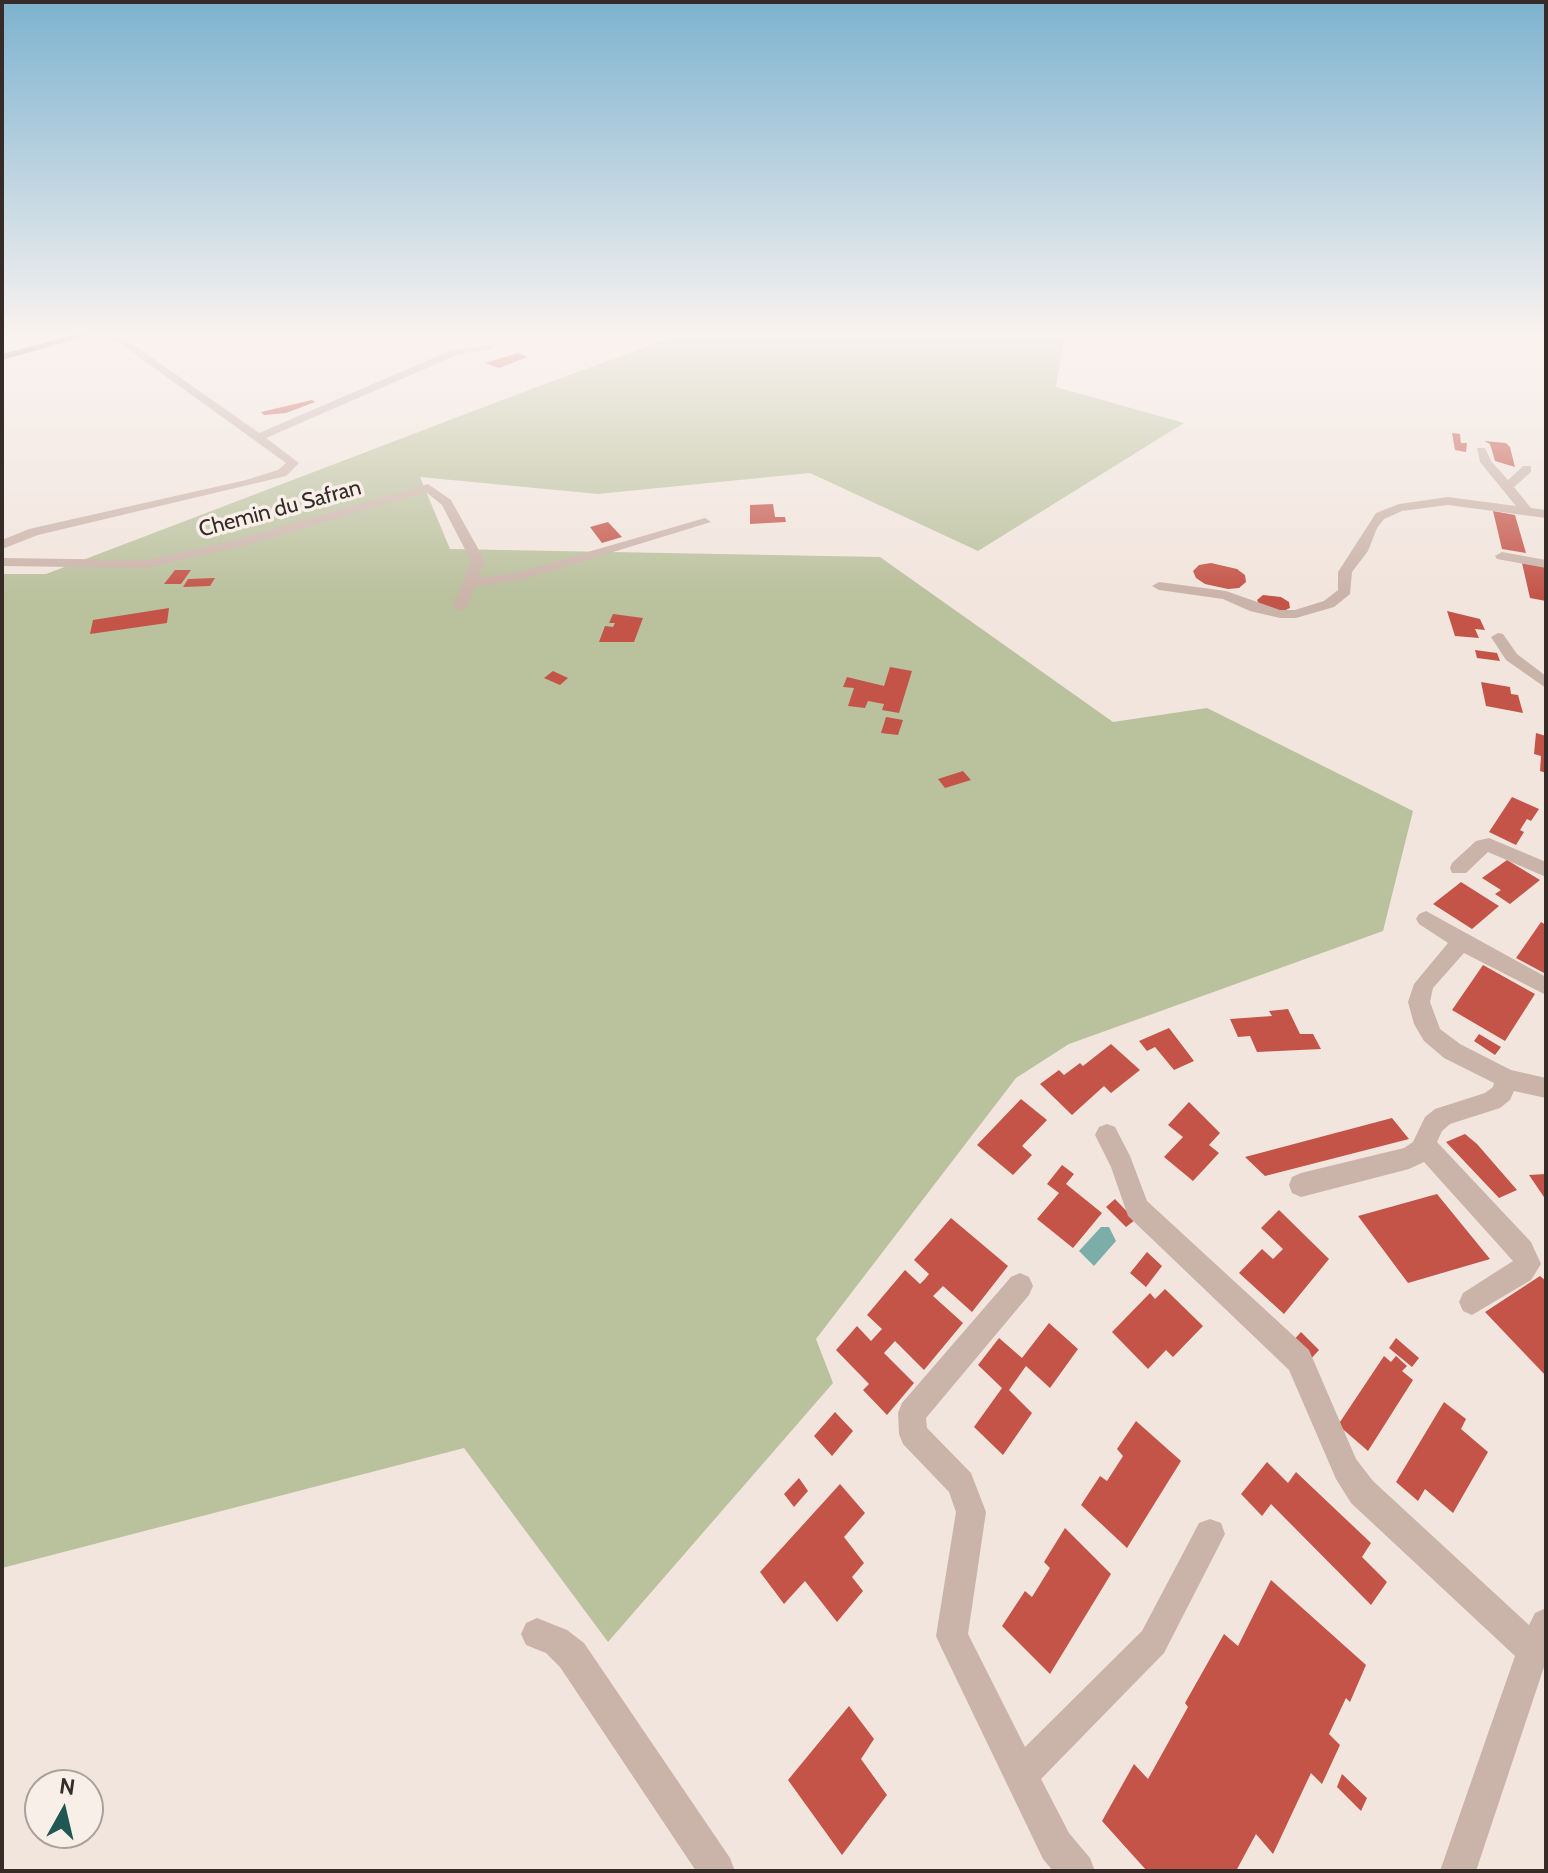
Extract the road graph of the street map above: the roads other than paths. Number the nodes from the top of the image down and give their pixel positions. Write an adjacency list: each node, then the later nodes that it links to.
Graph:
1 (239, 422): 3 (street)
2 (293, 422): 3 (street)
3 (260, 437): 10 (street)
4 (1481, 450): 6 (street)
5 (1527, 469): 6 (street)
6 (1507, 487): 7 (street)
7 (1526, 510): 8 (street); 15 (street)
8 (1546, 514)
9 (705, 522): 14 (street)
10 (2, 545)
11 (1502, 556): 13 (street)
12 (2, 562): 14 (street, Chemin du Safran)
13 (1546, 564)
14 (471, 583): 16 (street, Chemin du Safran)
15 (1159, 586)
16 (460, 607)
17 (1498, 637): 18 (street)
18 (1546, 683)
19 (1459, 868): 20 (street)
20 (1546, 870)
21 (1426, 919): 22 (street)
22 (1461, 942): 23 (street); 24 (street)
23 (1546, 987)
24 (1507, 1079): 25 (street); 27 (street)
25 (1546, 1088)
26 (1107, 1135): 33 (street)
27 (1425, 1146): 28 (street); 30 (street)
28 (1301, 1185)
29 (1020, 1286): 34 (street)
30 (1472, 1302)
31 (1210, 1534): 34 (street)
32 (537, 1634): 35 (street)
33 (1540, 1638): 37 (street)
34 (1021, 1775): 36 (street)
35 (717, 1871)
36 (1077, 1871)
37 (1458, 1871)

